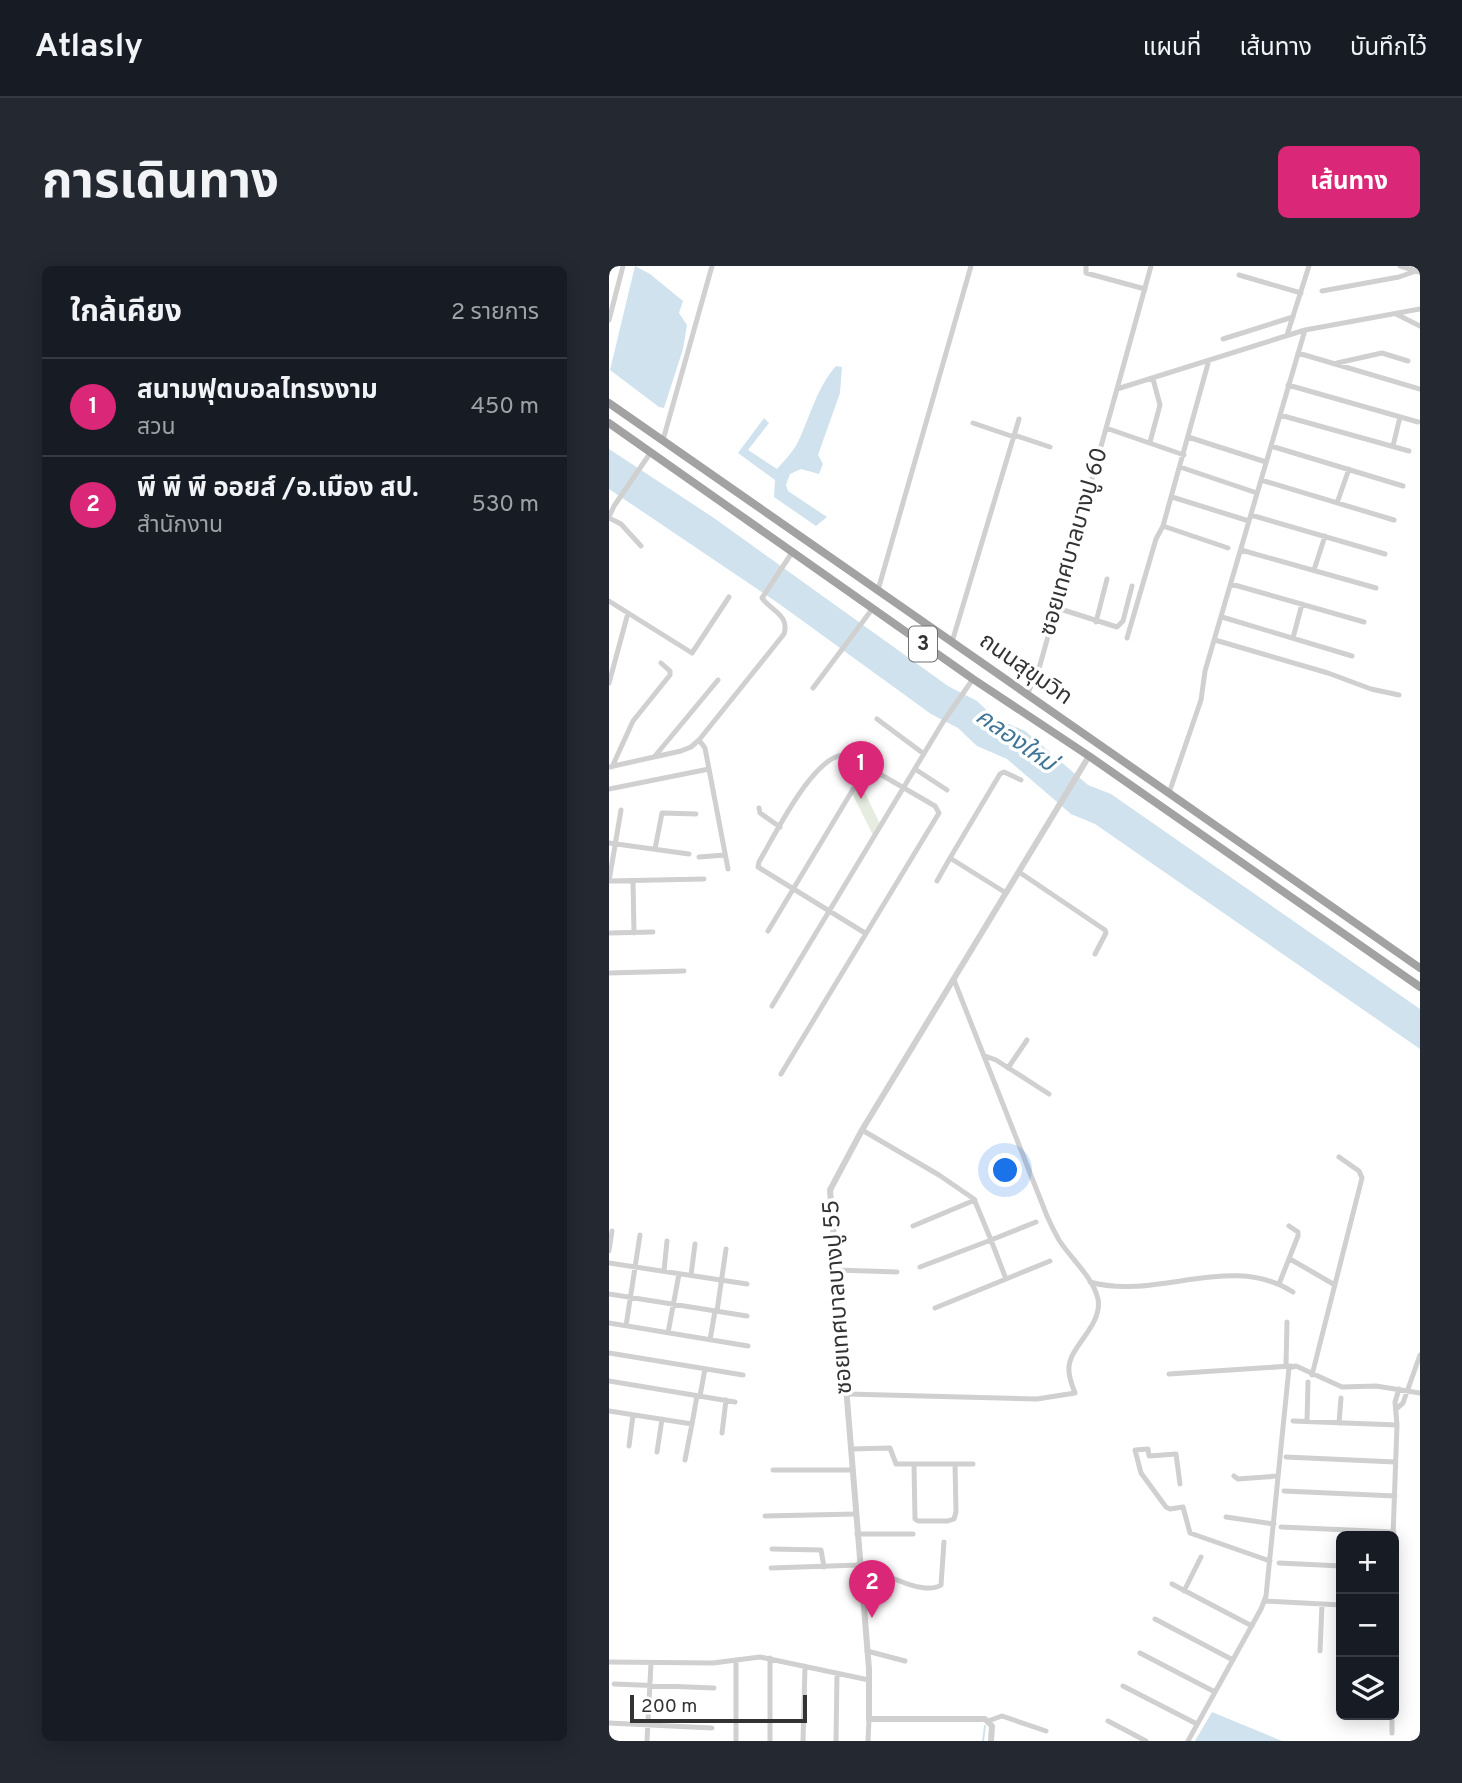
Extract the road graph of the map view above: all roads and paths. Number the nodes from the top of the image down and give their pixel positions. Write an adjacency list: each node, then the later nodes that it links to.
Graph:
1 (624, 266): 16 (street)
2 (712, 266): 39 (street)
3 (971, 266): 70 (street)
4 (1086, 266): 10 (street)
5 (1151, 266): 10 (street, ซอยเทศบาลบางปู 60)
6 (1309, 266): 12 (street)
7 (1400, 266): 8 (street)
8 (1418, 272): 11 (street)
9 (1239, 275): 12 (street)
10 (1145, 289): 28 (street, ซอยเทศบาลบางปู 60)
11 (1322, 291)
12 (1301, 293): 15 (street)
13 (1420, 309): 14 (street)
14 (1395, 314): 17 (street); 18 (street)
15 (1293, 317): 19 (street); 20 (street)
16 (609, 320)
17 (1420, 326)
18 (1305, 330): 19 (street); 21 (street)
19 (1287, 335): 22 (street)
20 (1223, 339)
21 (1298, 353): 24 (street); 26 (street)
22 (1209, 360): 25 (street); 38 (street)
23 (1408, 361): 24 (street)
24 (1337, 363): 27 (street)
25 (1153, 379): 28 (street); 40 (street)
26 (1288, 385): 30 (street); 31 (street)
27 (1420, 388)
28 (1117, 389): 36 (street, ซอยเทศบาลบางปู 60)
29 (609, 403): 39 (highway, ถนนสุขุมวิท / 3)
30 (1280, 415): 41 (street); 42 (street)
31 (1400, 417): 33 (street); 42 (street)
32 (1019, 419): 37 (street)
33 (1418, 422)
34 (973, 423): 37 (street)
35 (609, 424): 45 (highway, ถนนสุขุมวิท / 3)
36 (1106, 428): 40 (street); 75 (street, ซอยเทศบาลบางปู 60)
37 (1014, 436): 43 (street); 83 (street)
38 (1188, 437): 46 (street); 47 (street)
39 (663, 440): 70 (highway, ถนนสุขุมวิท / 3)
40 (1150, 442): 46 (street)
41 (1271, 446): 47 (street); 49 (street)
42 (1393, 446): 44 (street)
43 (1050, 447)
44 (1409, 451)
45 (651, 452): 55 (street); 63 (highway, ถนนสุขุมวิท / 3)
46 (1184, 455): 48 (street)
47 (1266, 462): 50 (street)
48 (1180, 467): 52 (street); 53 (street)
49 (1349, 469): 51 (street); 54 (street)
50 (1261, 480): 52 (street); 54 (street)
51 (1403, 485)
52 (1257, 493): 56 (street)
53 (1171, 497): 56 (street); 58 (street)
54 (1337, 503): 57 (street)
55 (609, 517): 60 (street)
56 (1250, 518): 59 (street); 62 (street)
57 (1394, 520)
58 (1163, 526): 61 (street); 80 (street)
59 (1325, 537): 64 (street); 65 (street)
60 (641, 546)
61 (1228, 548)
62 (1241, 550): 65 (street); 67 (street)
63 (793, 551): 74 (highway, ถนนสุขุมวิท / 3); 93 (street)
64 (1385, 554)
65 (1314, 570): 69 (street)
66 (1107, 579): 78 (street)
67 (1231, 584): 73 (street); 77 (street)
68 (1132, 586): 78 (street)
69 (1375, 588)
70 (878, 590): 83 (highway, ถนนสุขุมวิท / 3)
71 (729, 597): 76 (street)
72 (609, 601): 76 (street)
73 (1302, 604): 79 (street); 81 (street)
74 (873, 608): 86 (highway, ถนนสุขุมวิท / 3); 89 (street)
75 (1056, 608): 78 (street); 90 (street, ซอยเทศบาลบางปู 60)
76 (628, 613): 88 (street)
77 (1222, 617): 81 (street); 82 (street)
78 (1096, 622)
79 (1364, 622)
80 (1127, 638)
81 (1293, 638): 84 (street)
82 (1215, 640): 91 (street); 105 (street)
83 (952, 642): 90 (highway, ถนนสุขุมวิท / 3)
84 (1352, 656)
85 (661, 663): 98 (street)
86 (973, 679): 94 (street); 95 (highway, ถนนสุขุมวิท / 3)
87 (718, 680): 96 (street)
88 (609, 683)
89 (813, 688)
90 (1027, 695): 105 (highway, ถนนสุขุมวิท / 3)
91 (1399, 695)
92 (877, 719): 94 (street)
93 (699, 740): 96 (street); 99 (street)
94 (924, 754): 100 (street)
95 (1089, 756): 117 (highway, ถนนสุขุมวิท / 3); 119 (street, ซอยเทศบาลบางปู 55)
96 (655, 757): 98 (street)
97 (867, 766): 102 (street); 109 (street); 124 (street)
98 (611, 767)
99 (709, 769): 103 (street); 114 (street)
100 (915, 769): 102 (street); 104 (street)
101 (1021, 780): 116 (street)
102 (904, 787): 126 (street); 131 (street)
103 (609, 789)
104 (947, 790)
105 (1169, 793): 111 (highway, ถนนสุขุมวิท / 3)
106 (759, 808): 109 (street)
107 (621, 810): 110 (street)
108 (695, 814): 112 (street)
109 (780, 827): 124 (street)
110 (612, 843): 112 (street); 121 (street)
111 (1248, 848): 117 (highway); 133 (highway, ถนนสุขุมวิท / 3)
112 (655, 849): 113 (street)
113 (689, 854)
114 (725, 855): 115 (street); 118 (street)
115 (699, 857)
116 (950, 858): 123 (street); 125 (street)
117 (1238, 861): 137 (highway, ถนนสุขุมวิท / 3)
118 (728, 869)
119 (1019, 873): 125 (street, ซอยเทศบาลบางปู 55); 132 (street)
120 (704, 879): 122 (street)
121 (609, 881): 122 (street)
122 (632, 881): 130 (street)
123 (937, 881)
124 (793, 889): 126 (street); 127 (street)
125 (1006, 893): 136 (street, ซอยเทศบาลบางปู 55)
126 (829, 911): 131 (street); 138 (street)
127 (768, 931)
128 (653, 932): 130 (street)
129 (609, 933): 130 (street)
130 (633, 933)
131 (865, 933): 142 (street)
132 (1095, 954)
133 (1420, 968)
134 (684, 971): 135 (street)
135 (609, 973)
136 (954, 981): 140 (street); 144 (street, ซอยเทศบาลบางปู 55)
137 (1420, 987)
138 (772, 1006)
139 (1027, 1040): 141 (street)
140 (985, 1056): 141 (street); 169 (street)
141 (1008, 1068): 143 (street)
142 (782, 1074)
143 (1049, 1094)
144 (862, 1130): 146 (street); 162 (street, ซอยเทศบาลบางปู 55)
145 (1339, 1157): 172 (street)
146 (975, 1200): 148 (street); 152 (street)
147 (1036, 1222): 152 (street)
148 (913, 1226)
149 (1289, 1226): 157 (street)
150 (612, 1231): 156 (street)
151 (640, 1235): 160 (street)
152 (991, 1240): 161 (street); 167 (street)
153 (667, 1241): 163 (street)
154 (695, 1244): 166 (street)
155 (726, 1249): 168 (street)
156 (609, 1251)
157 (1290, 1259): 171 (street); 172 (street)
158 (1050, 1261): 167 (street)
159 (609, 1263): 160 (street)
160 (636, 1267): 163 (street); 175 (street)
161 (921, 1267)
162 (837, 1270): 164 (street); 198 (street, ซอยเทศบาลบางปู 55)
163 (664, 1271): 165 (street)
164 (897, 1272)
165 (679, 1274): 166 (street); 176 (street)
166 (691, 1275): 168 (street)
167 (1006, 1279): 177 (street)
168 (721, 1281): 170 (street); 178 (street)
169 (1090, 1282): 171 (street); 198 (street)
170 (747, 1284)
171 (1279, 1284): 173 (street)
172 (1335, 1284): 190 (street)
173 (1293, 1292)
174 (609, 1294): 175 (street)
175 (631, 1297): 176 (street); 182 (street)
176 (673, 1304): 178 (street); 183 (street)
177 (935, 1308)
178 (716, 1311): 179 (street); 184 (street)
179 (747, 1317)
180 (1287, 1322): 188 (street)
181 (609, 1323): 182 (street)
182 (626, 1326): 183 (street)
183 (668, 1333): 184 (street)
184 (710, 1340): 185 (street)
185 (748, 1346)
186 (609, 1353): 189 (street)
187 (1420, 1355): 196 (street)
188 (1289, 1366): 190 (street); 191 (street); 225 (street)
189 (705, 1368): 192 (street); 199 (street)
190 (1313, 1372): 195 (street)
191 (1169, 1374)
192 (743, 1375)
193 (609, 1381): 199 (street)
194 (1308, 1382): 208 (street)
195 (1399, 1389): 196 (street); 203 (street)
196 (1408, 1390): 197 (street); 203 (street)
197 (1420, 1393)
198 (847, 1394): 214 (street, ซอยเทศบาลบางปู 55)
199 (699, 1396): 201 (street); 210 (street)
200 (1341, 1398): 209 (street)
201 (726, 1400): 202 (street); 212 (street)
202 (735, 1402)
203 (1396, 1409): 211 (street)
204 (609, 1411): 205 (street)
205 (633, 1415): 206 (street); 213 (street)
206 (662, 1419): 210 (street); 215 (street)
207 (1293, 1421): 208 (street)
208 (1307, 1422): 209 (street)
209 (1339, 1423): 211 (street)
210 (692, 1424): 217 (street)
211 (1397, 1425): 218 (street)
212 (722, 1433)
213 (629, 1447)
214 (851, 1449): 219 (street); 223 (street, ซอยเทศบาลบางปู 55)
215 (657, 1452)
216 (1286, 1457): 218 (street)
217 (685, 1460)
218 (1395, 1462): 228 (street)
219 (914, 1464): 220 (street); 220 (street)
220 (955, 1464): 221 (street)
221 (973, 1464)
222 (773, 1470): 223 (street)
223 (852, 1470): 229 (street, ซอยเทศบาลบางปู 55)
224 (1234, 1476): 225 (street)
225 (1279, 1476): 232 (street)
226 (1180, 1484): 241 (street)
227 (1284, 1491): 228 (street)
228 (1395, 1496): 235 (street)
229 (856, 1514): 230 (street); 236 (street, ซอยเทศบาลบางปู 55)
230 (765, 1516)
231 (1226, 1517): 232 (street)
232 (1274, 1524): 241 (street)
233 (1281, 1527): 234 (street)
234 (1345, 1531)
235 (1393, 1531)
236 (857, 1534): 237 (street); 243 (street, ซอยเทศบาลบางปู 55)
237 (913, 1534)
238 (944, 1542): 243 (street)
239 (772, 1549): 245 (street)
240 (1201, 1557): 248 (street)
241 (1270, 1561): 249 (street)
242 (1279, 1563): 244 (street)
243 (859, 1564): 245 (street); 254 (street, ซอยเทศบาลบางปู 55)
244 (1336, 1566)
245 (824, 1567): 246 (street)
246 (771, 1568)
247 (1172, 1584): 248 (street)
248 (1184, 1591): 253 (street)
249 (1264, 1601): 250 (street); 253 (street)
250 (1322, 1604): 251 (street); 255 (street)
251 (1336, 1605)
252 (1155, 1619): 259 (street)
253 (1252, 1626): 259 (street)
254 (867, 1651): 260 (street); 265 (street, ซอยเทศบาลบางปู 55)
255 (1320, 1651)
256 (1140, 1653): 270 (street)
257 (770, 1658): 258 (street); 263 (street); 283 (street)
258 (736, 1660): 262 (street); 282 (street)
259 (1233, 1660): 270 (street)
260 (905, 1661)
261 (609, 1662): 262 (street)
262 (651, 1664): 267 (street)
263 (805, 1666): 264 (street); 284 (street)
264 (837, 1673): 265 (street); 285 (street)
265 (869, 1681): 271 (street, ซอยเทศบาลบางปู 55)
266 (614, 1684): 267 (street)
267 (650, 1685): 269 (street); 277 (street)
268 (1123, 1686): 276 (street)
269 (714, 1688)
270 (1215, 1692): 276 (street)
271 (869, 1719): 273 (street); 286 (street, ซอยเทศบาลบางปู 55)
272 (1392, 1720): 280 (street)
273 (988, 1721): 279 (street); 287 (street)
274 (1108, 1721): 288 (street)
275 (609, 1723): 277 (street)
276 (1197, 1724): 289 (street)
277 (648, 1725): 278 (street); 281 (street)
278 (712, 1728)
279 (1046, 1731)
280 (1392, 1733)
281 (647, 1741)
282 (736, 1741)
283 (770, 1741)
284 (803, 1741)
285 (836, 1741)
286 (868, 1741)
287 (991, 1741)
288 (1146, 1741)
289 (1188, 1741)

